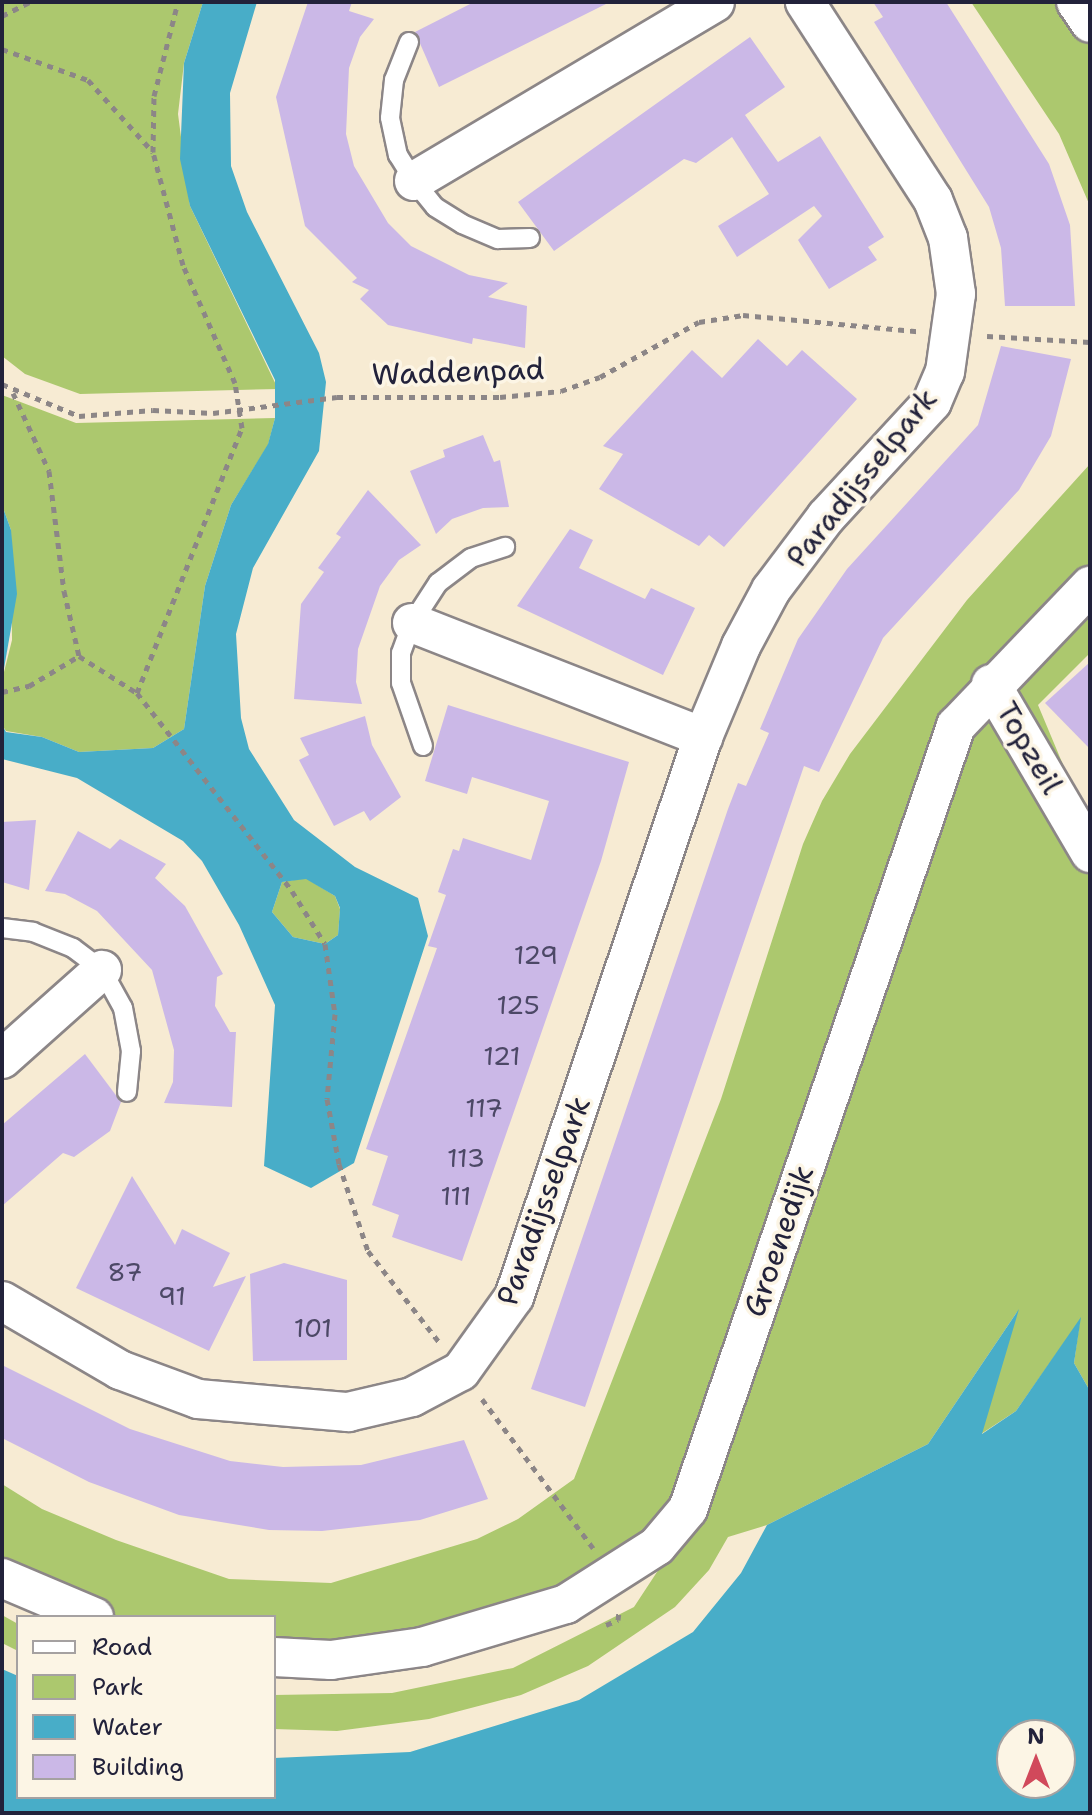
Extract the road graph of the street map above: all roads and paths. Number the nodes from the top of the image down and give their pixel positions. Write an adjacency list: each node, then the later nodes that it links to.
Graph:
1 (30, 2): 6 (path)
2 (178, 2): 10 (path)
3 (715, 2): 11 (street)
4 (805, 2): 13 (street, Paradijsselpark)
5 (1076, 2): 7 (street)
6 (2, 16)
7 (1090, 23)
8 (409, 42): 11 (lane)
9 (2, 49): 10 (path)
10 (153, 152): 17 (path)
11 (414, 181): 12 (lane)
12 (530, 238)
13 (952, 335): 14 (path, Waddenpad); 17 (path, Waddenpad); 25 (street, Paradijsselpark)
14 (1090, 342)
15 (2, 384): 16 (path, Waddenpad)
16 (13, 392): 17 (path, Waddenpad); 21 (path)
17 (242, 411): 24 (path)
18 (505, 547): 20 (lane)
19 (1090, 586): 22 (street, Groenedijk)
20 (412, 623): 25 (street); 26 (lane)
21 (79, 656): 23 (path); 24 (path)
22 (991, 684): 27 (street, Topzeil); 37 (street, Groenedijk)
23 (2, 692)
24 (137, 693): 33 (path)
25 (703, 737): 33 (street, Paradijsselpark)
26 (423, 746)
27 (1090, 853)
28 (2, 928): 29 (lane)
29 (102, 970): 30 (street); 31 (lane)
30 (2, 1059)
31 (127, 1092)
32 (2, 1301): 33 (street, Paradijsselpark)
33 (461, 1371): 34 (path)
34 (580, 1529)
35 (2, 1578): 36 (street)
36 (89, 1615)
37 (276, 1657)

